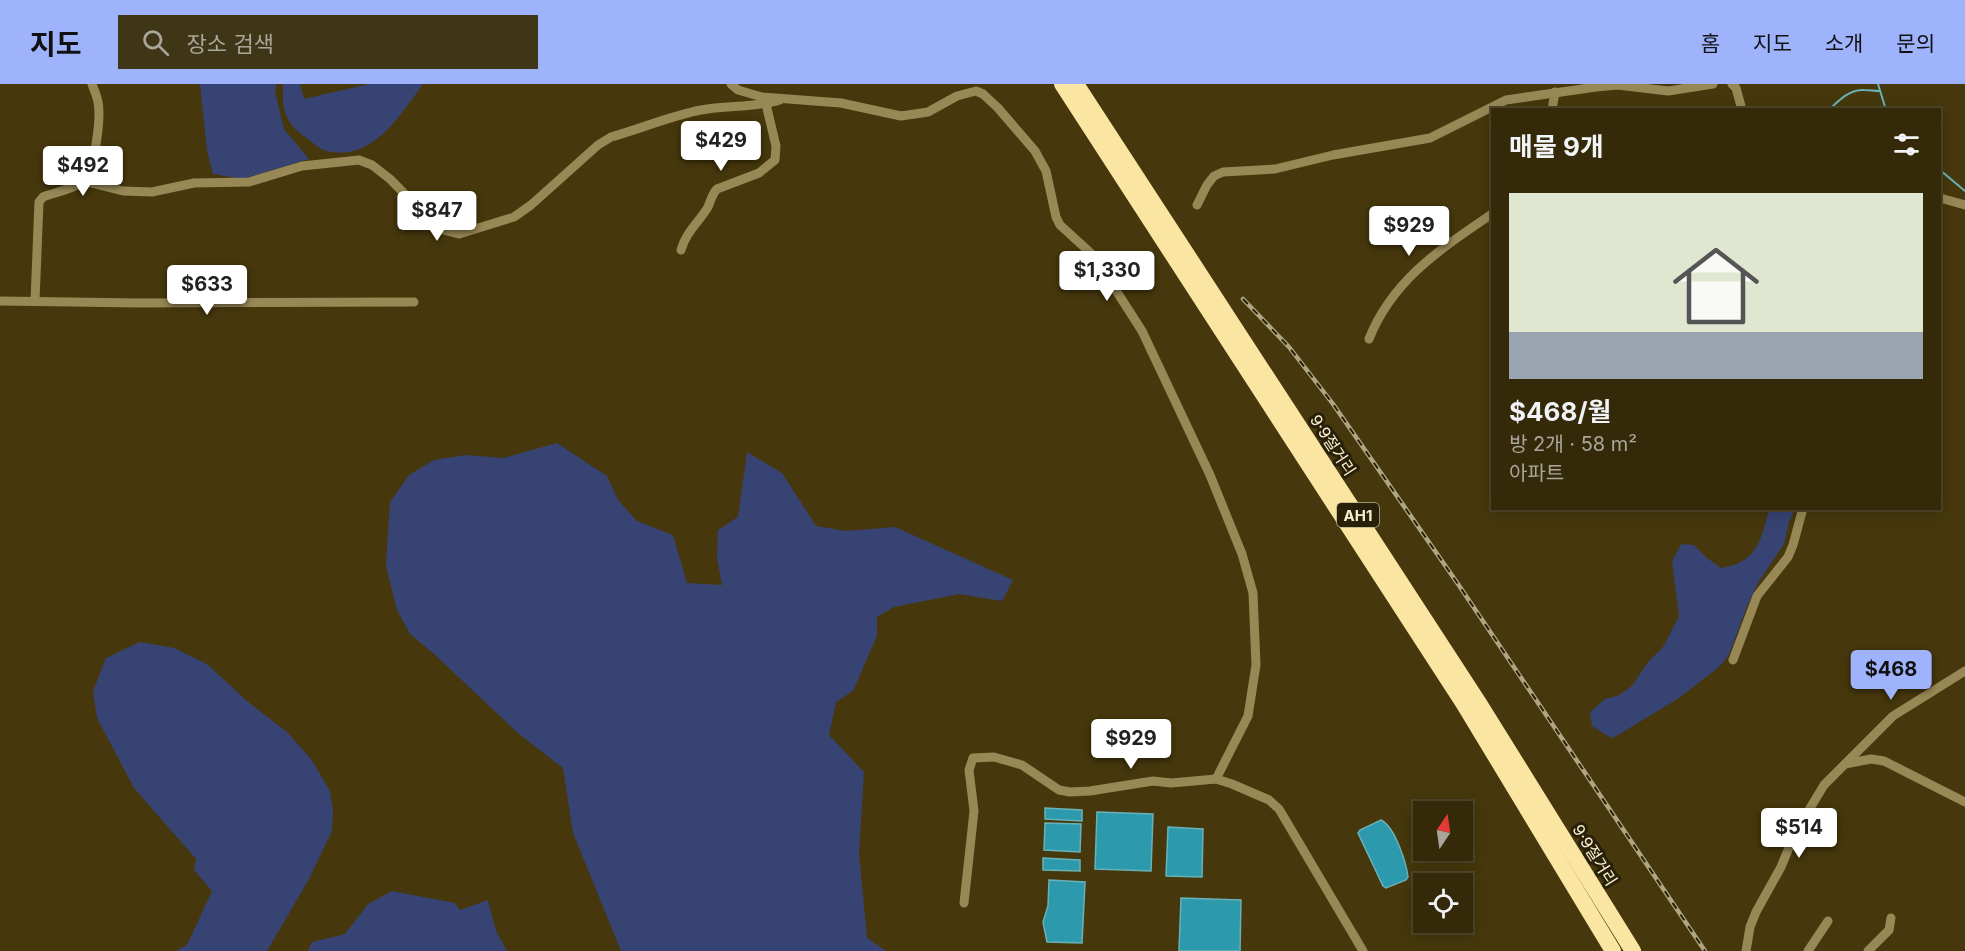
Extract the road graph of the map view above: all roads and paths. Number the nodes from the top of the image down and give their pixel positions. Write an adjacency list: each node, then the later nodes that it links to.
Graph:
1 (92, 84): 12 (street)
2 (730, 84): 8 (street)
3 (1062, 84): 32 (highway, 9·9절거리 / AH1)
4 (1076, 84): 33 (highway, 9·9절거리 / AH1)
5 (1713, 84): 7 (street)
6 (1732, 84): 11 (street)
7 (1555, 92): 10 (street); 14 (street)
8 (784, 99): 9 (street); 26 (street)
9 (766, 104): 12 (street); 17 (street)
10 (1552, 108)
11 (1741, 108)
12 (83, 182): 19 (street)
13 (1941, 198): 15 (street)
14 (1197, 205)
15 (1965, 205)
16 (1491, 215): 21 (street)
17 (681, 250)
18 (0, 301): 19 (street)
19 (35, 302): 20 (street)
20 (414, 302)
21 (1369, 339)
22 (1802, 510): 23 (street)
23 (1733, 660)
24 (1965, 671): 25 (street)
25 (1845, 764): 27 (street); 34 (street)
26 (1216, 779): 28 (street); 31 (street)
27 (1965, 802)
28 (964, 903)
29 (1891, 918): 36 (street)
30 (1828, 921): 35 (street)
31 (1363, 951)
32 (1613, 951)
33 (1633, 951)
34 (1746, 951)
35 (1808, 951)
36 (1868, 951)

